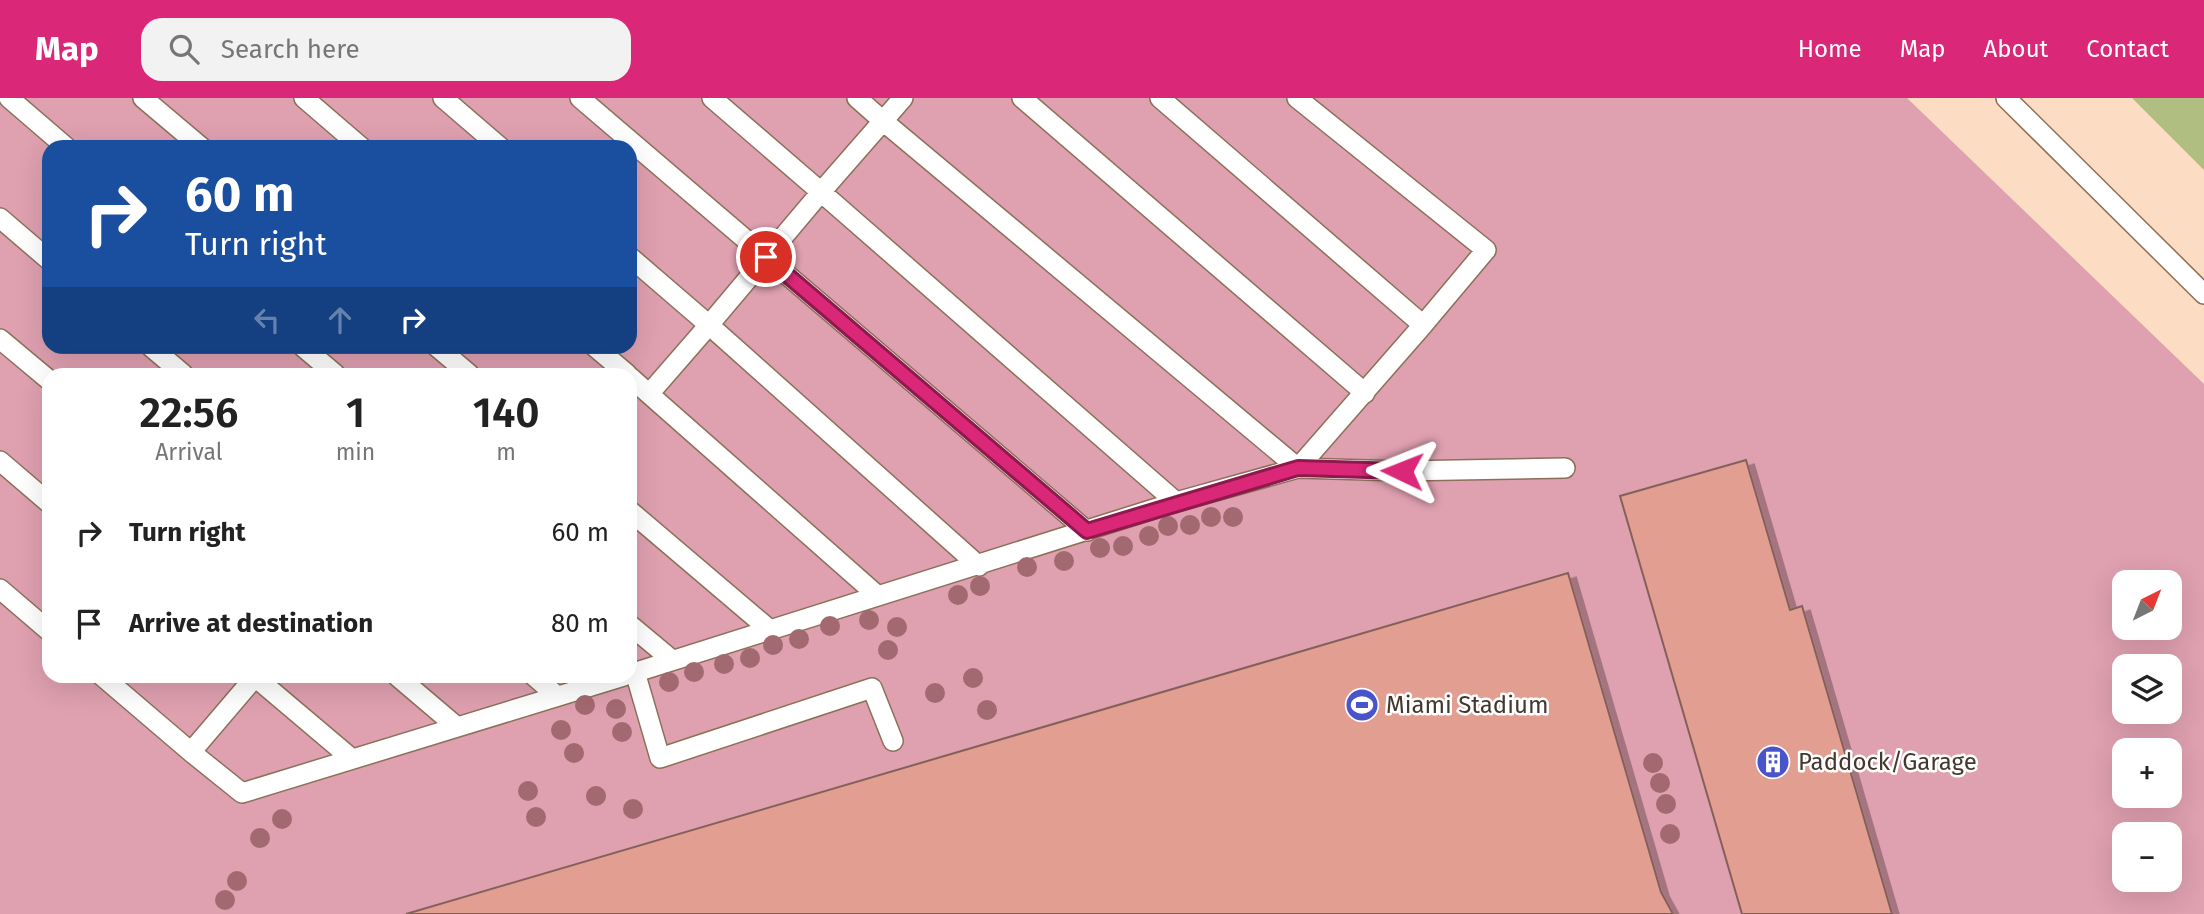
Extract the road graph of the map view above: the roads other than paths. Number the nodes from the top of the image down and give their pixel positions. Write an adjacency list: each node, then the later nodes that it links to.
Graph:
1 (9, 98): 14 (lane)
2 (143, 98): 15 (lane)
3 (304, 98): 16 (lane)
4 (443, 98): 17 (lane)
5 (580, 98): 18 (lane)
6 (712, 98): 20 (lane)
7 (857, 98): 13 (lane)
8 (903, 98): 13 (lane)
9 (1022, 98): 39 (lane)
10 (1160, 98): 27 (lane)
11 (1297, 98): 27 (lane)
12 (2006, 98): 25 (lane)
13 (883, 121): 20 (lane); 42 (lane)
14 (58, 140)
15 (193, 140)
16 (353, 140)
17 (492, 140)
18 (629, 140)
19 (637, 147): 23 (lane)
20 (821, 192): 23 (lane); 45 (lane)
21 (0, 218): 22 (lane)
22 (42, 254)
23 (766, 257): 26 (lane); 47 (lane)
24 (637, 263): 26 (lane)
25 (2204, 294)
26 (709, 325): 40 (lane); 48 (lane)
27 (1423, 326): 39 (lane)
28 (0, 339): 37 (lane)
29 (159, 354): 33 (lane)
30 (311, 354): 34 (lane)
31 (445, 354): 35 (lane)
32 (603, 354): 36 (lane)
33 (176, 368)
34 (328, 368)
35 (462, 368)
36 (619, 368)
37 (42, 374)
38 (637, 384): 40 (lane)
39 (1365, 393): 42 (lane)
40 (649, 394): 50 (lane)
41 (0, 461): 44 (lane)
42 (1298, 468): 43 (lane); 45 (lane)
43 (1565, 468)
44 (42, 497)
45 (1176, 502): 47 (lane)
46 (637, 517): 52 (lane)
47 (1087, 531): 48 (lane)
48 (979, 566): 50 (lane)
49 (0, 589): 51 (lane)
50 (878, 596): 52 (lane)
51 (42, 625)
52 (771, 630): 54 (lane)
53 (637, 631): 54 (lane)
54 (672, 660): 55 (lane)
55 (637, 672)
56 (110, 683): 66 (lane)
57 (249, 683): 66 (lane)
58 (263, 683): 67 (lane)
59 (405, 683): 64 (lane)
60 (542, 683): 63 (lane)
61 (600, 683): 63 (lane)
62 (633, 683): 65 (lane)
63 (557, 696): 64 (lane)
64 (457, 727): 67 (lane)
65 (893, 741)
66 (191, 752): 67 (lane)
67 (352, 759)

